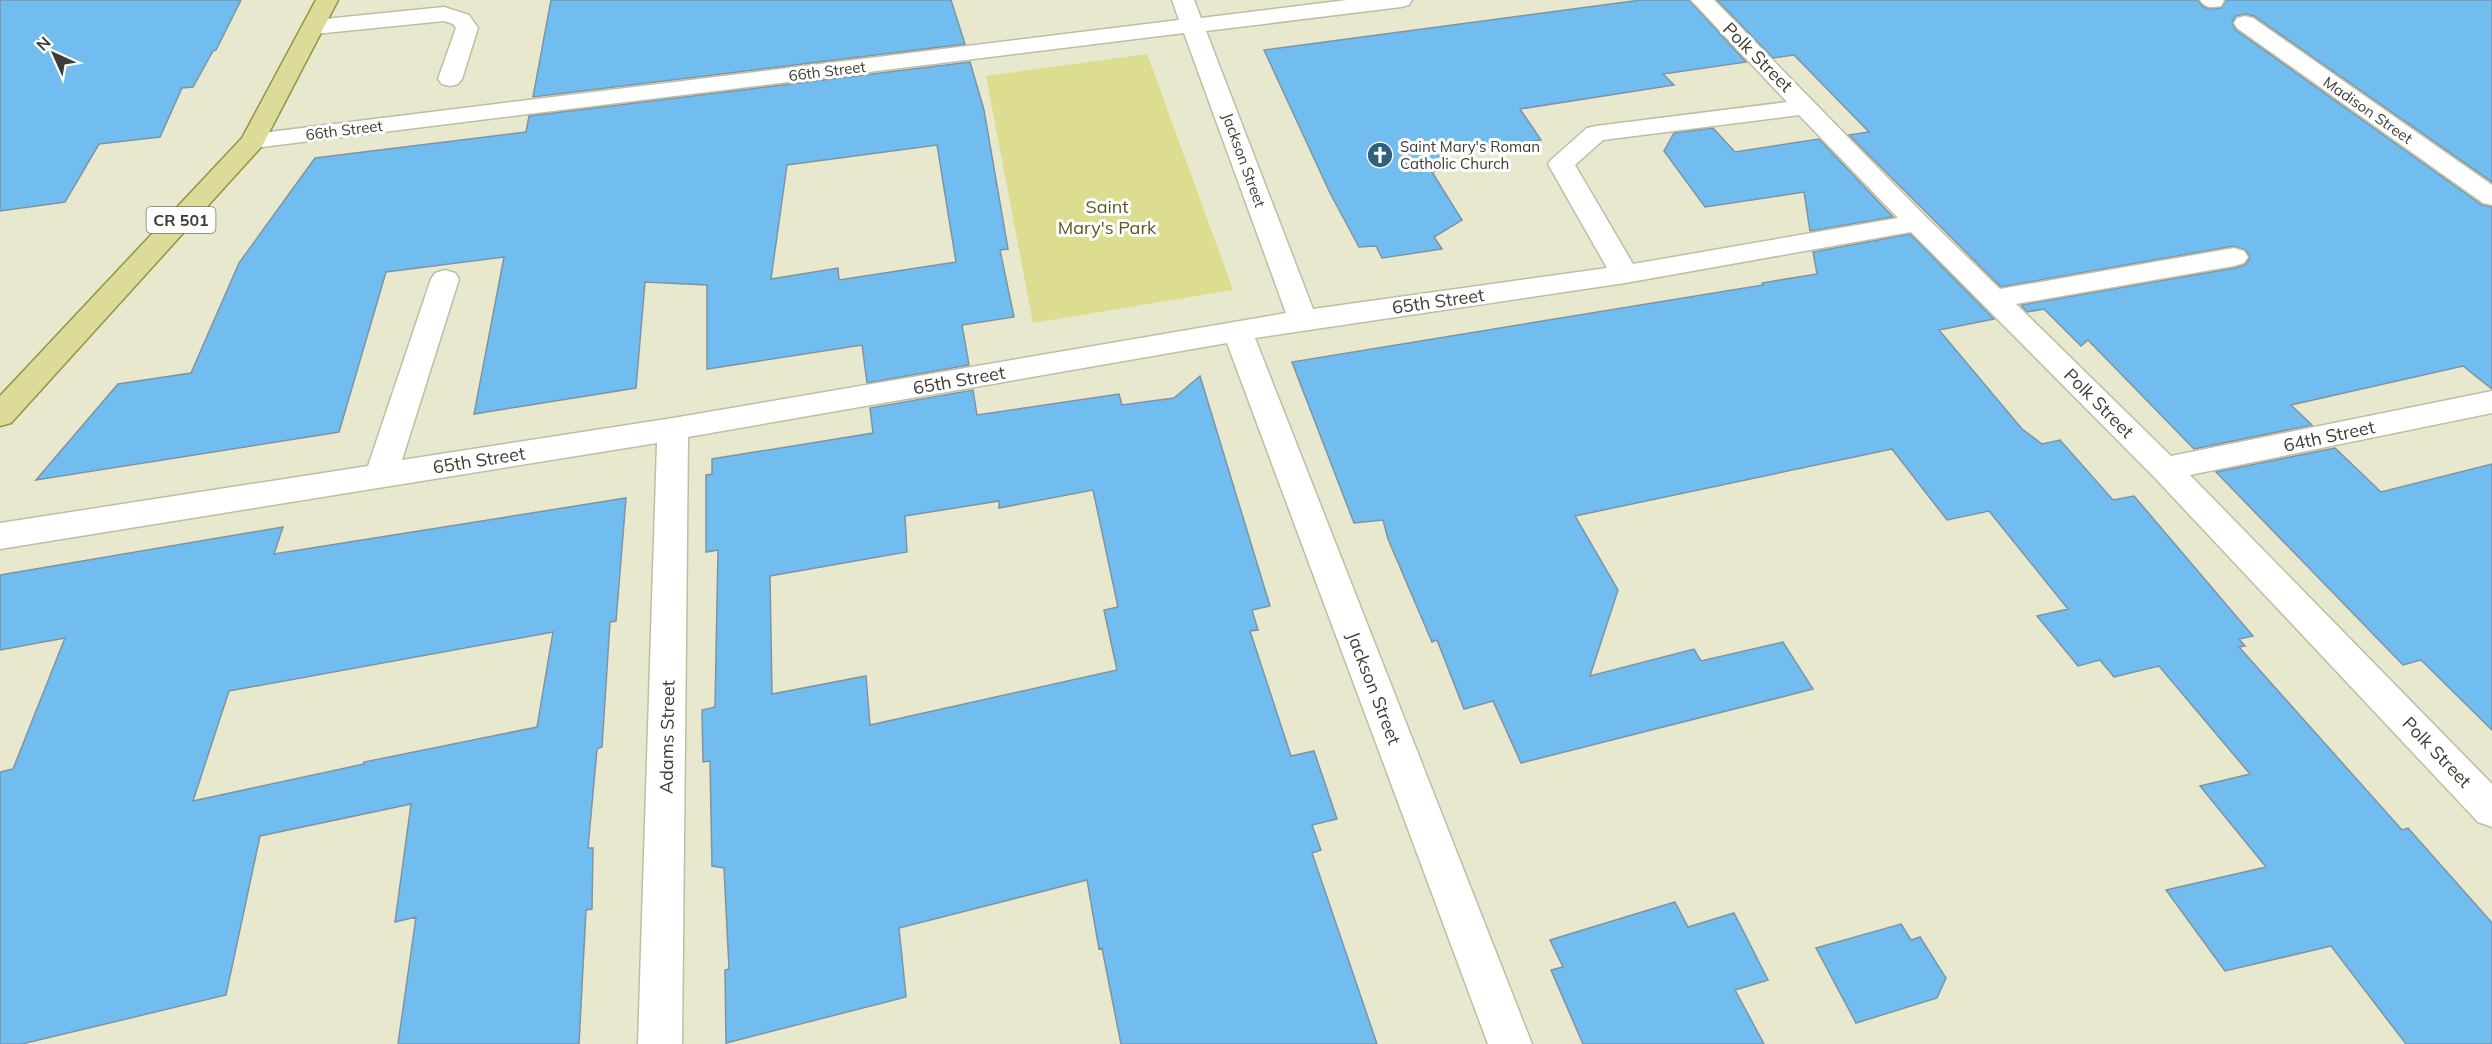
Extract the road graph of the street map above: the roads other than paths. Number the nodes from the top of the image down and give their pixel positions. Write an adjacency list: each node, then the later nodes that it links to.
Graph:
1 (327, 0): 7 (main road, CR 501)
2 (1183, 0): 6 (street, Jackson Street)
3 (1401, 0): 6 (street, 66th Street)
4 (1702, 0): 9 (street, Polk Street)
5 (2245, 23): 11 (street, Madison Street)
6 (1193, 26): 10 (street, 66th Street); 17 (street, Jackson Street)
7 (315, 27): 8 (street); 10 (main road, CR 501)
8 (450, 79)
9 (1807, 107): 12 (street, Polk Street); 14 (street)
10 (253, 141): 20 (main road, CR 501)
11 (2492, 197)
12 (1917, 223): 14 (street, 65th Street); 16 (street, Polk Street)
13 (2234, 257): 16 (street)
14 (1625, 274): 17 (street, 65th Street)
15 (445, 279): 23 (street)
16 (1995, 299): 22 (street, Polk Street)
17 (1304, 320): 18 (street, 65th Street)
18 (1238, 332): 21 (street, 65th Street); 27 (street, Jackson Street)
19 (2492, 402): 22 (street, 64th Street)
20 (0, 415)
21 (673, 429): 23 (street, 65th Street); 26 (street, Adams Street)
22 (2165, 470): 25 (street, Polk Street)
23 (381, 475): 24 (street, 65th Street)
24 (0, 536)
25 (2492, 810)
26 (660, 1044)
27 (1510, 1044)

